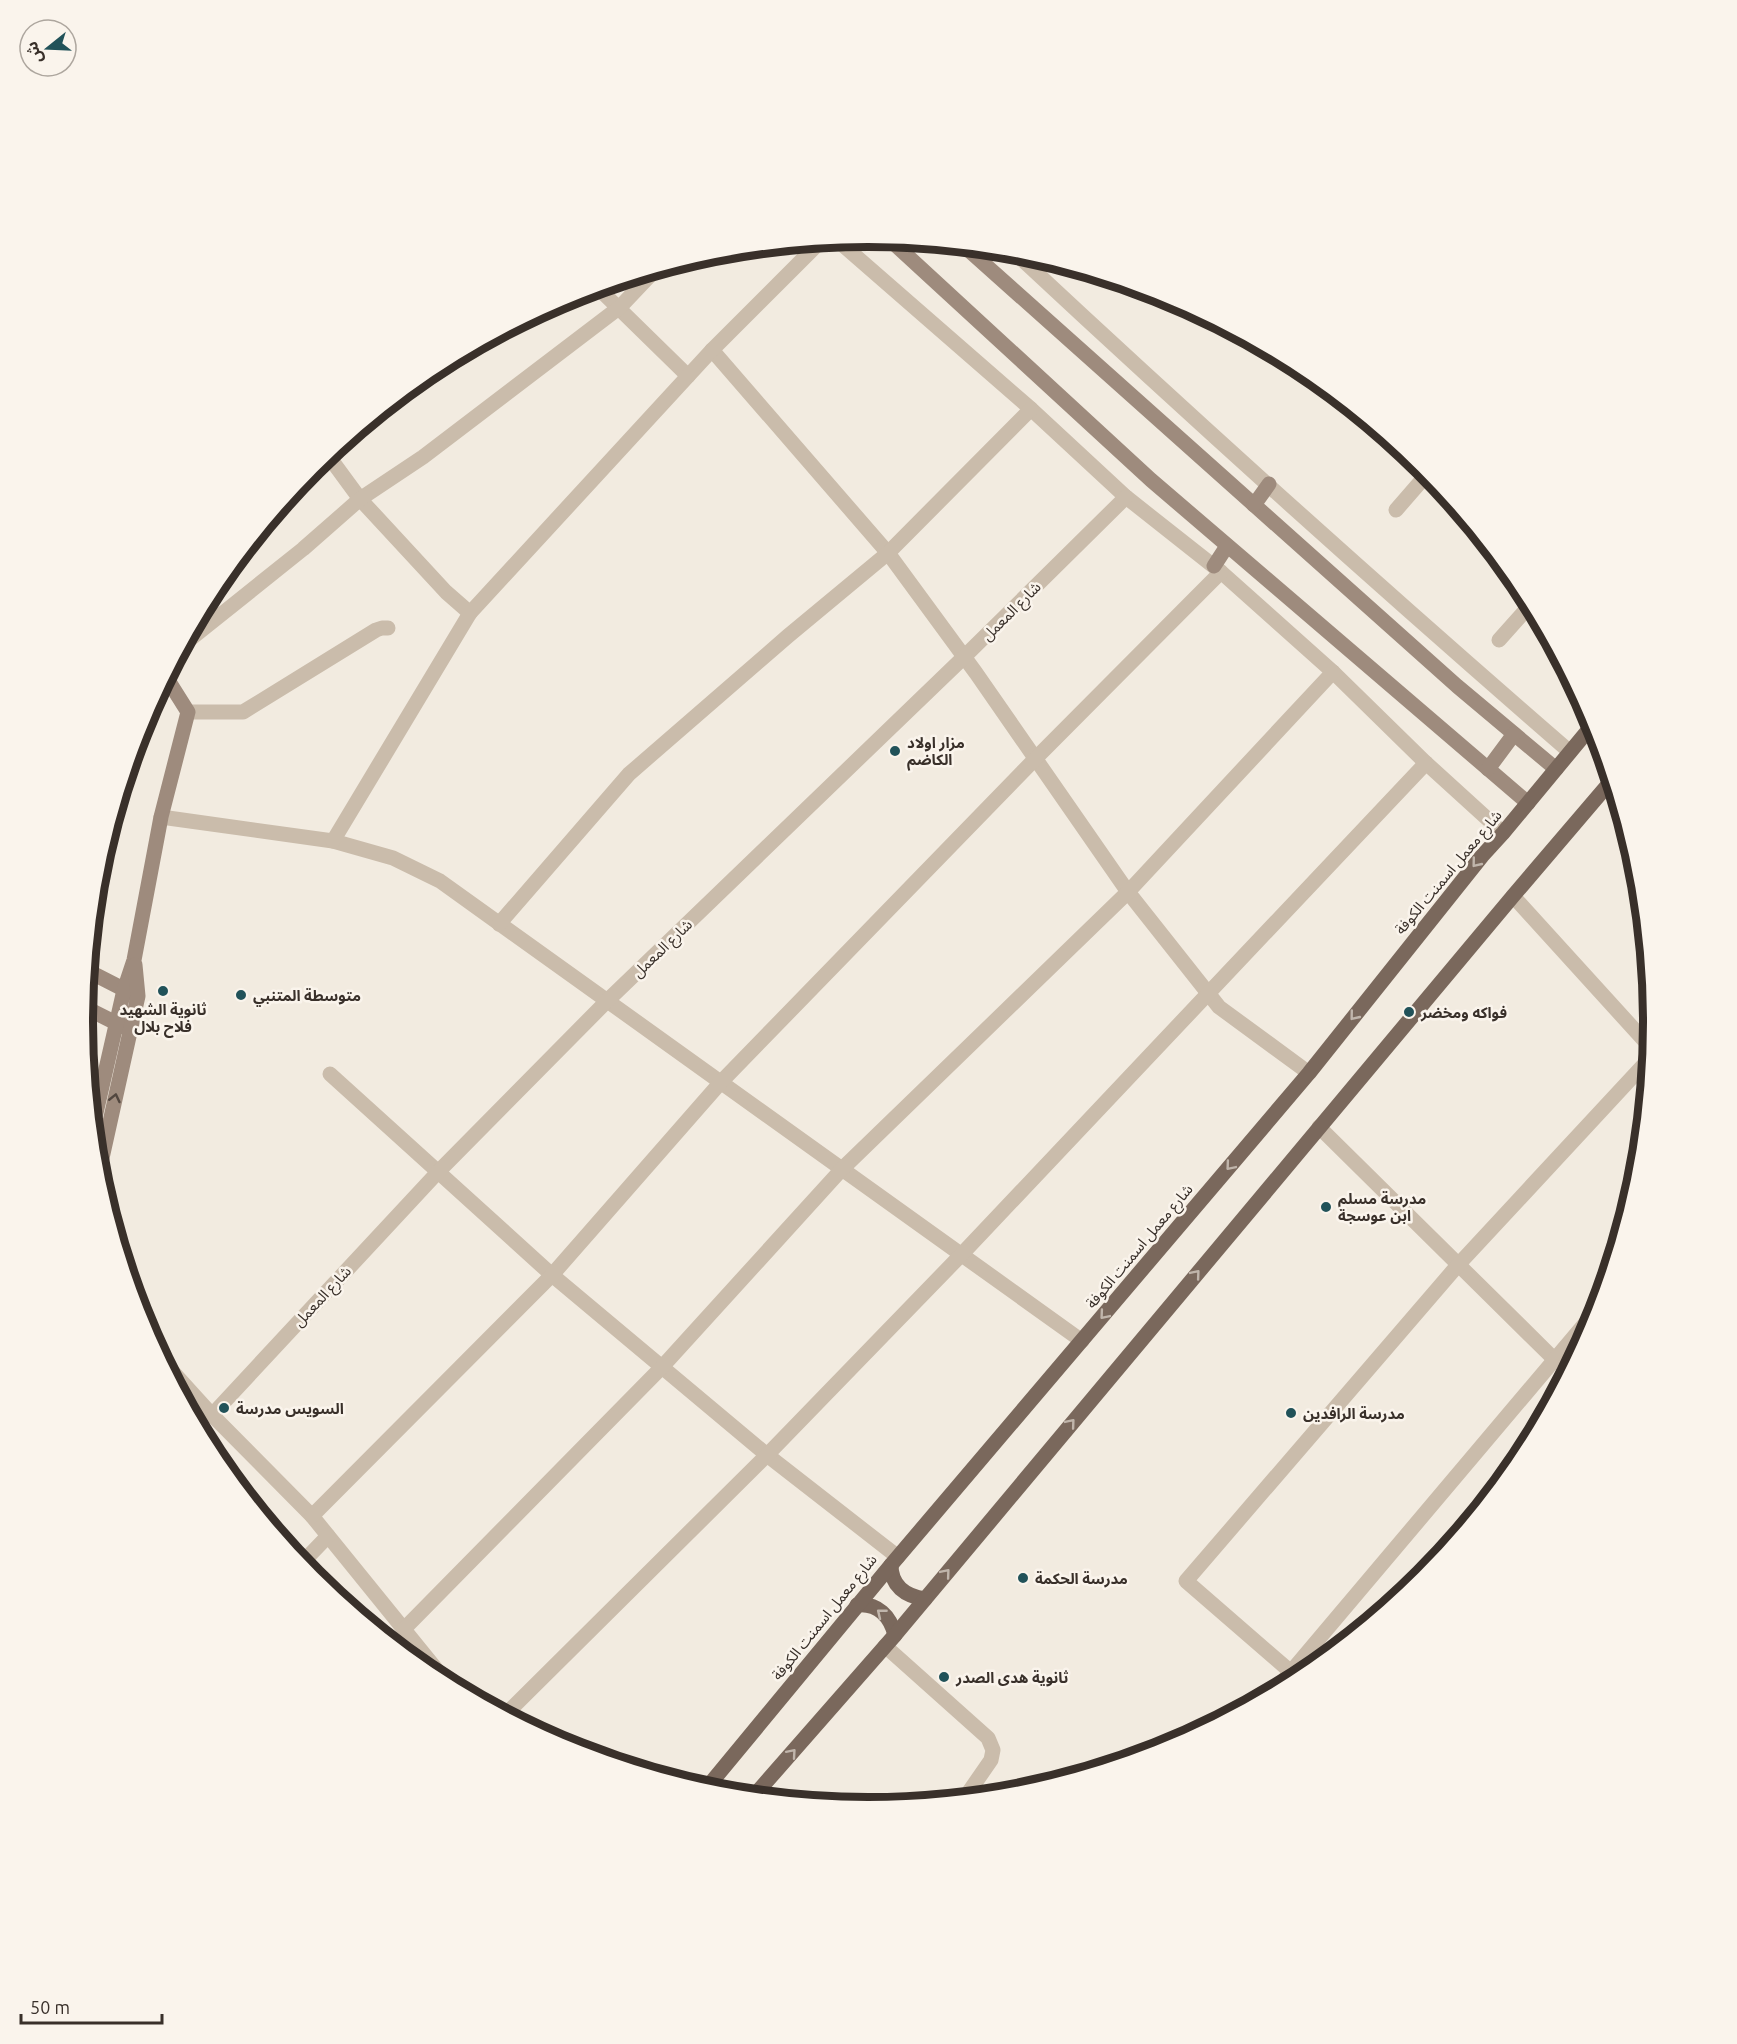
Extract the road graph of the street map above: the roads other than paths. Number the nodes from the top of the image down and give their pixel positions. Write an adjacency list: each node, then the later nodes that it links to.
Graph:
1 (846, 247): 11 (street)
2 (814, 248): 9 (street)
3 (898, 248): 19 (street)
4 (972, 253): 17 (street)
5 (1026, 262): 14 (street)
6 (646, 280): 8 (street)
7 (605, 294): 8 (street)
8 (620, 307): 10 (street); 16 (street)
9 (712, 351): 10 (street); 20 (street)
10 (688, 375): 23 (street)
11 (1031, 409): 15 (street); 20 (street)
12 (333, 462): 16 (street)
13 (1422, 480): 18 (street)
14 (1269, 484): 17 (street); 33 (street)
15 (1126, 497): 21 (street); 27 (street, شارع المعمل)
16 (360, 499): 23 (street); 25 (street)
17 (1254, 505): 32 (street)
18 (1396, 510)
19 (1227, 546): 21 (street); 36 (street)
20 (888, 553): 27 (street); 45 (street)
21 (1217, 569): 28 (street); 34 (street)
22 (1525, 611): 26 (street)
23 (470, 613): 42 (street)
24 (388, 628): 30 (street)
25 (197, 634)
26 (1499, 640)
27 (964, 657): 34 (street); 51 (street, شارع المعمل)
28 (1333, 672): 35 (street); 43 (street)
29 (171, 684): 30 (street)
30 (188, 712): 40 (street)
31 (1588, 733): 33 (main road, شارع معمل اسمنت الكوفة)
32 (1514, 734): 36 (street); 37 (street)
33 (1570, 752): 37 (main road, شارع معمل اسمنت الكوفة)
34 (1036, 758): 43 (street); 59 (street)
35 (1426, 763): 41 (street); 49 (street)
36 (1488, 769): 39 (street)
37 (1556, 769): 39 (main road, شارع معمل اسمنت الكوفة)
38 (1608, 788): 44 (main road)
39 (1528, 803): 41 (main road, شارع معمل اسمنت الكوفة)
40 (161, 817): 42 (street); 46 (street)
41 (1503, 833): 56 (main road, شارع معمل اسمنت الكوفة, one-way to 56)
42 (333, 841): 45 (street)
43 (1128, 892): 49 (street); 62 (street)
44 (1512, 896): 54 (street); 60 (main road)
45 (499, 924): 51 (street)
46 (134, 960): 48 (street); 50 (street)
47 (95, 975): 48 (street)
48 (124, 990): 50 (street); 53 (street)
49 (1209, 994): 56 (street); 64 (street)
50 (138, 996): 53 (street)
51 (607, 1001): 59 (street); 63 (street, شارع المعمل)
52 (93, 1012): 53 (street)
53 (124, 1027): 58 (street); 61 (street, one-way to 53)
54 (1643, 1040)
55 (1642, 1066): 65 (street)
56 (1308, 1073): 68 (main road, شارع معمل اسمنت الكوفة, one-way to 68)
57 (330, 1074): 63 (street)
58 (96, 1080)
59 (721, 1082): 62 (street); 66 (street)
60 (1319, 1127): 65 (street); 79 (main road, one-way to 60)
61 (103, 1145)
62 (842, 1170): 64 (street); 71 (street)
63 (438, 1172): 66 (street); 73 (street, شارع المعمل)
64 (961, 1255): 68 (street); 74 (street)
65 (1458, 1265): 69 (street); 85 (street)
66 (552, 1275): 71 (street); 75 (street)
67 (1580, 1330): 69 (street)
68 (1082, 1341): 78 (main road, شارع معمل اسمنت الكوفة)
69 (1555, 1360): 70 (street); 84 (street)
70 (1563, 1366)
71 (662, 1367): 74 (street); 81 (street)
72 (182, 1381): 73 (street)
73 (212, 1414): 75 (street)
74 (766, 1455): 78 (street); 86 (street)
75 (312, 1516): 76 (street)
76 (328, 1536): 77 (street); 81 (street)
77 (308, 1557)
78 (894, 1561): 79 (main road); 80 (main road, شارع معمل اسمنت الكوفة)
79 (925, 1599): 82 (main road)
80 (857, 1605): 82 (main road, one-way to 80); 87 (main road, شارع معمل اسمنت الكوفة)
81 (404, 1629): 83 (street)
82 (890, 1640): 88 (main road, one-way to 82); 89 (street)
83 (430, 1661)
84 (1305, 1662)
85 (1291, 1672)
86 (510, 1710)
87 (712, 1782)
88 (759, 1790)
89 (970, 1791)

